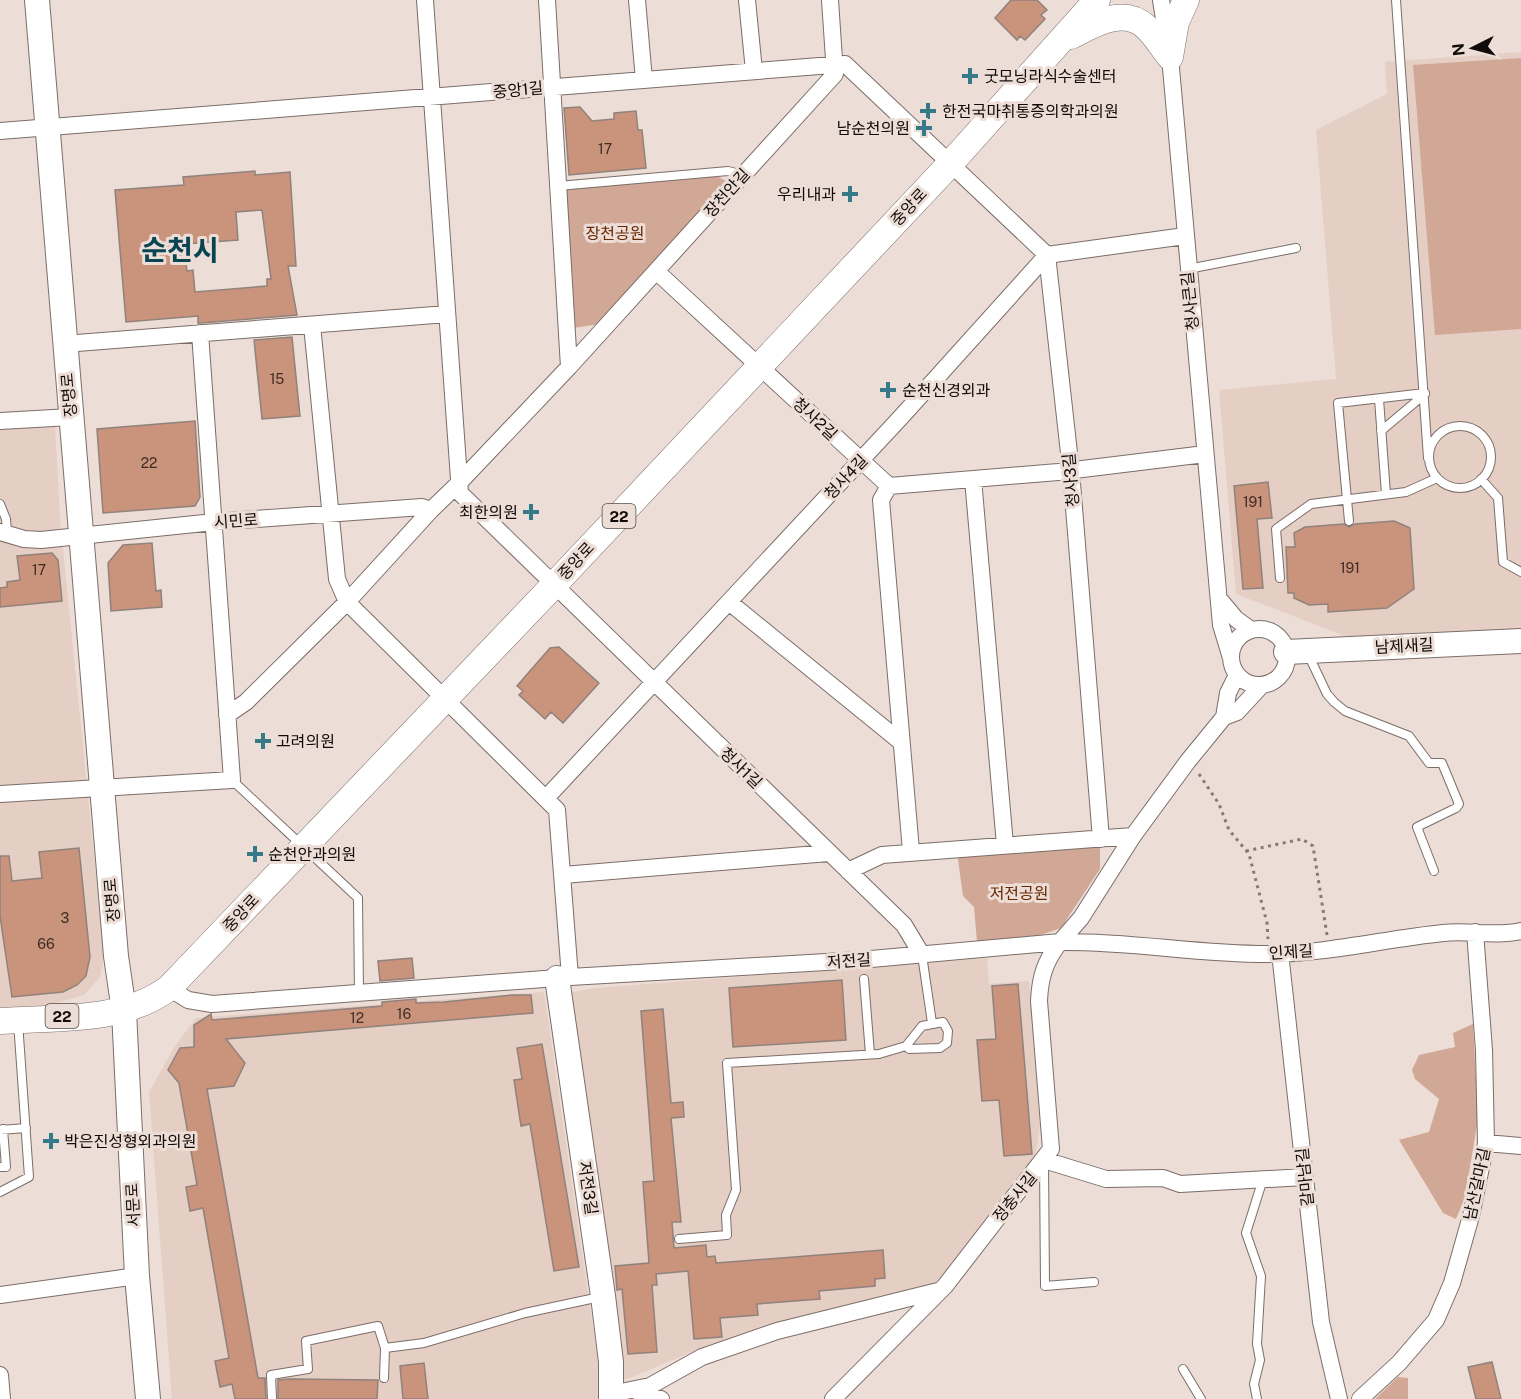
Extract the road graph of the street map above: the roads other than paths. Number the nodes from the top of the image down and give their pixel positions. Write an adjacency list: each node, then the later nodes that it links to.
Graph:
1 (37, 0): 18 (street, 장명로)
2 (425, 0): 17 (street)
3 (546, 0): 16 (street)
4 (637, 0): 15 (street)
5 (747, 0): 14 (street)
6 (830, 0): 13 (street)
7 (1097, 0): 11 (main road, 중앙로 / 22)
8 (1161, 0): 12 (street, 청사큰길)
9 (1186, 0): 12 (main road)
10 (1396, 0): 34 (lane)
11 (1060, 41): 12 (main road); 20 (main road, 중앙로 / 22)
12 (1170, 57): 23 (street, 청사큰길)
13 (835, 65): 14 (street, 중앙1길); 20 (street); 21 (street, 장천안길)
14 (754, 72): 15 (street, 중앙1길)
15 (644, 80): 16 (street, 중앙1길)
16 (553, 87): 17 (street, 중앙1길); 22 (street)
17 (432, 97): 18 (street, 중앙1길); 28 (street)
18 (46, 126): 19 (street, 중앙1길); 31 (street, 장명로)
19 (0, 131)
20 (950, 164): 25 (street); 32 (main road, 중앙로 / 22)
21 (744, 175): 22 (lane); 27 (street, 장천안길)
22 (558, 186): 33 (street)
23 (1185, 236): 25 (street); 26 (street, 청사큰길)
24 (1296, 248): 26 (lane)
25 (1047, 255): 41 (street, 청사4길); 42 (street, 청사3길)
26 (1187, 269): 39 (street, 청사큰길)
27 (656, 272): 32 (street, 청사2길); 33 (street, 장천안길)
28 (447, 314): 29 (street); 46 (street)
29 (312, 325): 30 (street); 52 (street)
30 (200, 333): 31 (street); 54 (street)
31 (64, 344): 36 (street, 장명로)
32 (759, 366): 41 (street, 청사2길); 59 (main road, 중앙로 / 22)
33 (569, 367): 46 (street, 장천안길)
34 (1425, 393): 35 (lane); 38 (lane); 40 (lane)
35 (1378, 399): 38 (lane); 49 (lane)
36 (70, 417): 37 (street); 56 (street, 장명로)
37 (0, 421)
38 (1381, 431): 48 (lane)
39 (1205, 454): 42 (street); 60 (street, 청사큰길)
40 (1428, 459): 43 (lane); 45 (lane)
41 (860, 461): 47 (street, 청사2길); 62 (street, 청사4길)
42 (1071, 471): 44 (street); 79 (street, 청사3길)
43 (1437, 478): 45 (lane); 48 (lane)
44 (973, 479): 47 (street); 81 (street)
45 (1481, 479): 57 (lane)
46 (457, 486): 51 (street); 59 (street, 청사1길)
47 (889, 486): 73 (street)
48 (1386, 494): 49 (lane)
49 (1345, 498): 53 (lane); 58 (lane)
50 (0, 504): 55 (lane, 시민로)
51 (431, 510): 52 (street, 시민로); 61 (street)
52 (329, 514): 54 (street, 시민로); 61 (street)
53 (1349, 521)
54 (214, 522): 56 (street, 시민로); 71 (street)
55 (4, 532): 56 (street, 시민로)
56 (82, 536): 75 (street, 장명로)
57 (1521, 572)
58 (1280, 578)
59 (553, 586): 68 (street, 청사1길); 70 (main road, 중앙로 / 22)
60 (1221, 601): 63 (street); 66 (street, 청사큰길)
61 (347, 602): 70 (street, 저전3길); 71 (street)
62 (729, 602): 68 (street, 청사4길); 73 (street)
63 (1251, 630): 65 (street); 66 (street)
64 (1520, 645): 65 (street, 남제새길)
65 (1296, 651): 69 (street); 85 (lane)
66 (1231, 658): 67 (street)
67 (1237, 675): 69 (street); 72 (street)
68 (653, 683): 77 (street, 청사4길); 83 (street, 청사1길)
69 (1262, 685): 72 (street)
70 (444, 699): 77 (street, 저전3길); 80 (main road, 중앙로 / 22)
71 (227, 715): 74 (street)
72 (1224, 717): 78 (street)
73 (901, 742): 82 (street)
74 (232, 780): 75 (street); 80 (lane)
75 (102, 789): 76 (street); 96 (street, 장명로)
76 (0, 791)
77 (547, 797): 86 (street, 저전3길)
78 (1133, 836): 79 (street); 89 (street)
79 (1101, 839): 81 (street)
80 (304, 845): 94 (main road, 중앙로 / 22); 95 (lane)
81 (1005, 845): 82 (street)
82 (911, 851): 84 (street)
83 (828, 854): 84 (street, 청사1길); 86 (street)
84 (848, 871): 91 (street, 청사1길)
85 (1434, 871)
86 (563, 875): 92 (street, 저전3길)
87 (1521, 931): 88 (street, 인제길)
88 (1475, 932): 90 (street, 인제길); 103 (street, 남산갈마길)
89 (1060, 942): 90 (street, 인제길); 91 (street, 저전길); 105 (street, 정충사길)
90 (1274, 954): 107 (street, 갈마남길)
91 (922, 955): 92 (street, 저전길); 98 (lane)
92 (564, 978): 95 (street, 저전길); 115 (street, 저전3길)
93 (864, 979): 100 (lane)
94 (169, 988): 95 (street, 저전길); 96 (main road, 중앙로 / 22)
95 (359, 995)
96 (124, 1011): 97 (main road, 중앙로 / 22); 111 (street, 서문로)
97 (9, 1020): 101 (lane)
98 (932, 1023): 99 (lane); 99 (lane)
99 (906, 1046): 100 (lane)
100 (870, 1054): 110 (lane)
101 (26, 1128): 102 (lane); 109 (lane)
102 (1, 1130): 106 (lane)
103 (1486, 1143): 104 (street); 130 (street, 남산갈마길)
104 (1521, 1146)
105 (1044, 1160): 108 (street); 112 (lane); 113 (street, 정충사길)
106 (0, 1167)
107 (1305, 1177): 108 (street); 129 (street, 갈마남길)
108 (1263, 1179): 128 (lane)
109 (0, 1192)
110 (679, 1239)
111 (137, 1276): 114 (street); 123 (street, 서문로)
112 (1094, 1282)
113 (939, 1291): 120 (street); 126 (street, 정충사길)
114 (0, 1295)
115 (603, 1296): 116 (lane); 121 (street, 저전3길)
116 (385, 1348): 119 (lane); 124 (lane)
117 (1183, 1369): 127 (lane)
118 (0, 1375): 122 (street)
119 (384, 1378)
120 (636, 1390): 121 (street); 125 (street)
121 (611, 1396)
122 (2, 1399)
123 (148, 1399)
124 (272, 1399)
125 (661, 1399)
126 (833, 1399)
127 (1201, 1399)
128 (1257, 1399)
129 (1340, 1399)
130 (1360, 1399)

